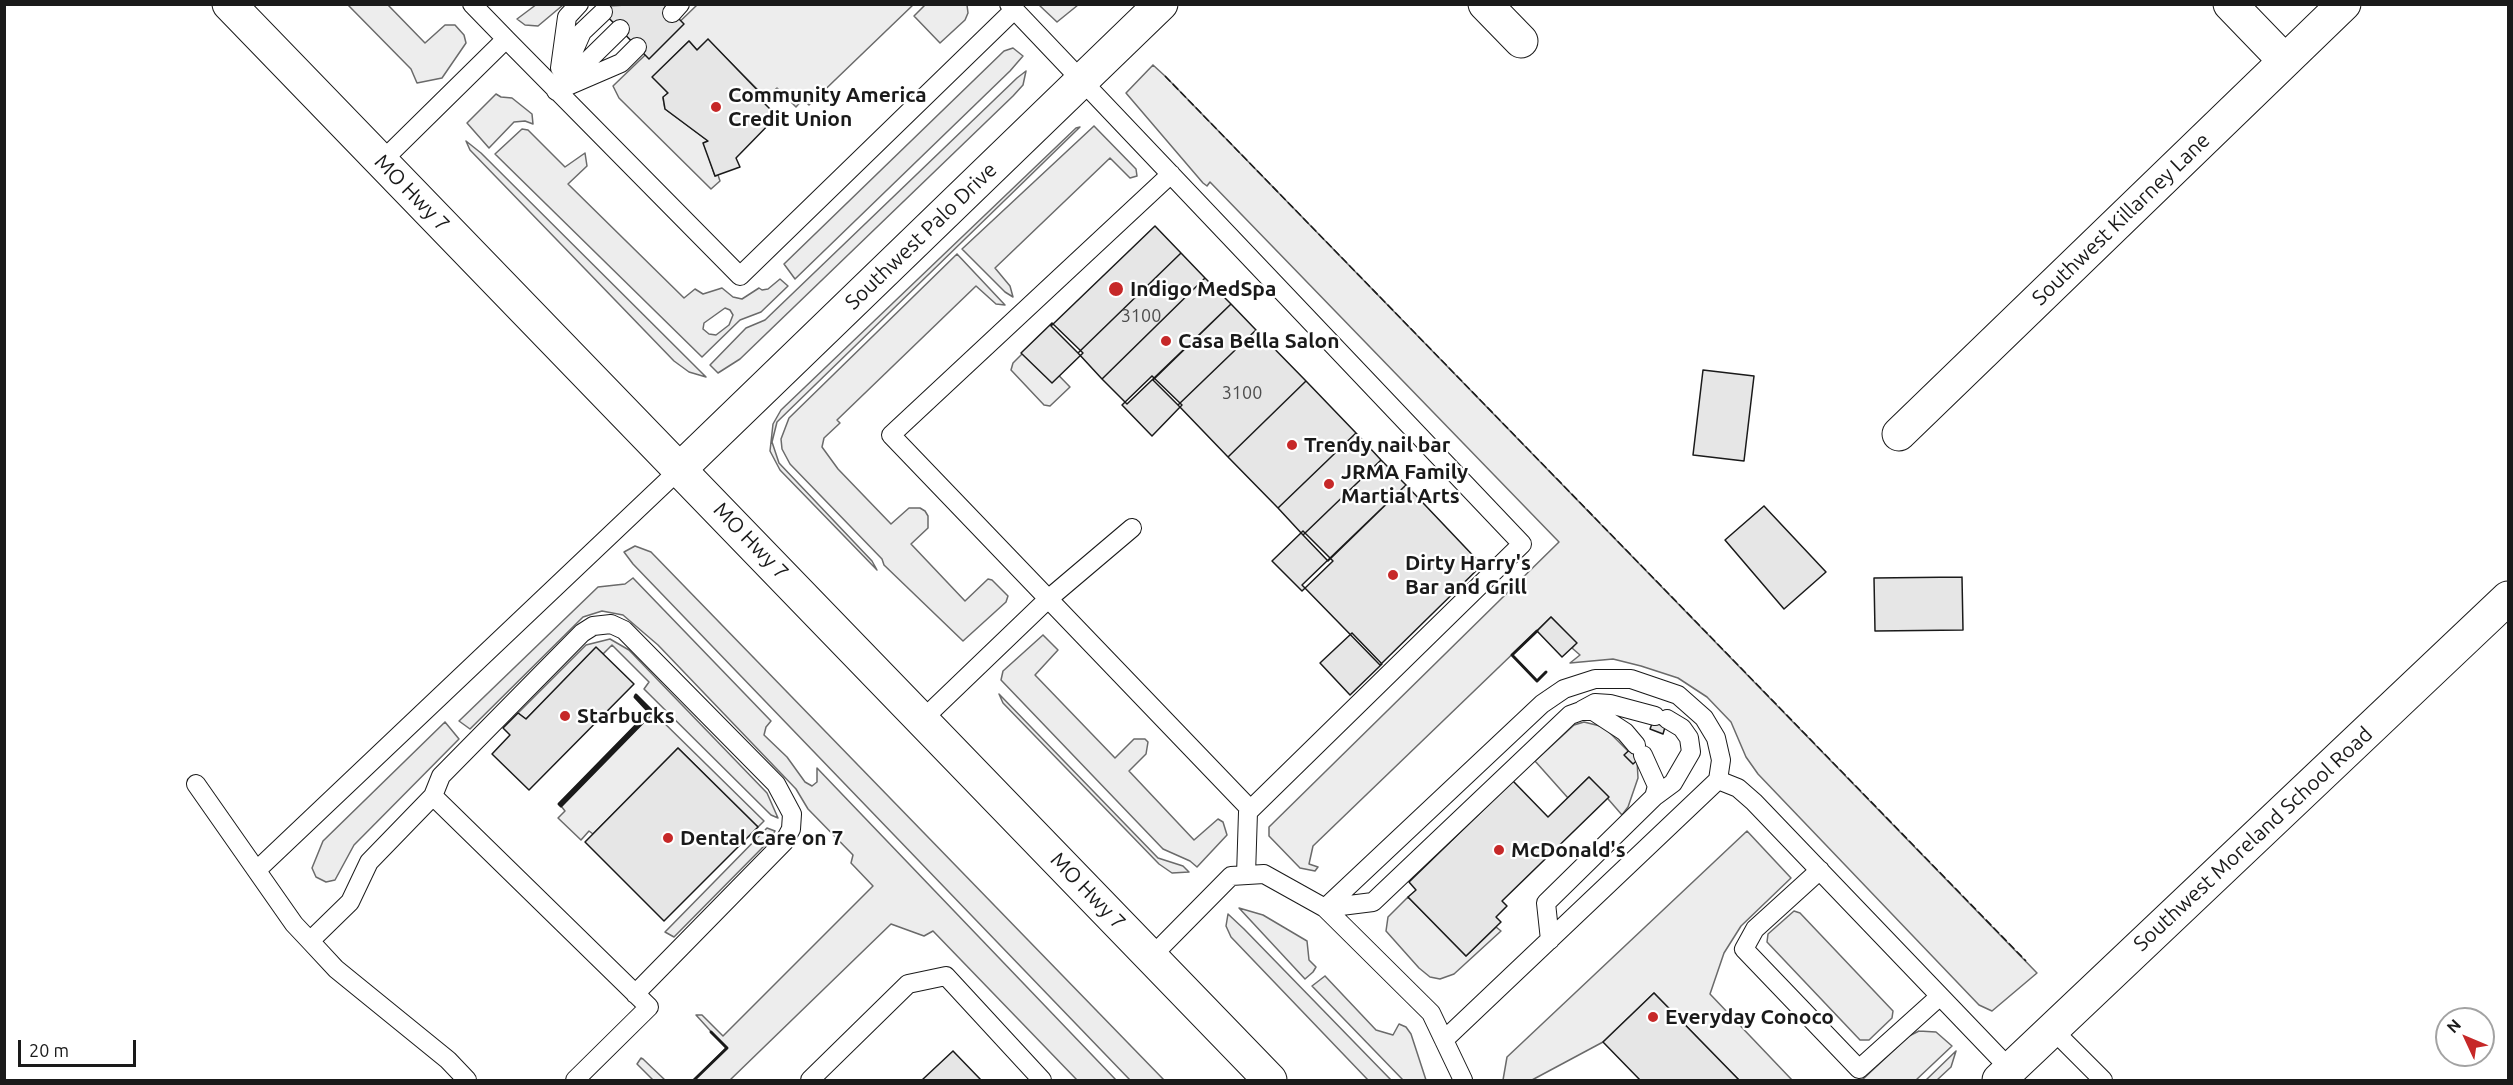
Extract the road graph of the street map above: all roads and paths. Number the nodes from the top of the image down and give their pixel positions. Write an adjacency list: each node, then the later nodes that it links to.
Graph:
1 (229, 4): 17 (main road, MO Hwy 7)
2 (472, 4): 11 (lane)
3 (579, 4): 16 (lane)
4 (1161, 4): 15 (main road, Southwest Palo Drive)
5 (1485, 4): 12 (main road)
6 (2230, 4): 14 (main road)
7 (2344, 4): 14 (main road, Southwest Killarney Lane)
8 (1011, 7): 15 (lane); 16 (lane)
9 (603, 12): 16 (lane)
10 (620, 29): 16 (lane)
11 (506, 39): 16 (lane); 17 (lane)
12 (1521, 41)
13 (637, 47): 16 (lane)
14 (2285, 61): 19 (main road, Southwest Killarney Lane)
15 (1082, 80): 18 (lane); 20 (main road, Southwest Palo Drive)
16 (556, 91)
17 (381, 162): 20 (main road, MO Hwy 7)
18 (1171, 174): 23 (lane); 30 (lane)
19 (1899, 434)
20 (681, 468): 25 (main road, MO Hwy 7); 31 (lane)
21 (1132, 528): 23 (lane)
22 (2508, 598): 40 (main road, Southwest Moreland School Road)
23 (1047, 600): 25 (lane); 30 (lane)
24 (1581, 711): 29 (lane); 29 (lane); 34 (lane)
25 (922, 720): 37 (main road, MO Hwy 7)
26 (1718, 780): 32 (lane); 34 (lane); 35 (lane)
27 (196, 784): 31 (lane)
28 (433, 796): 36 (lane); 38 (lane); 38 (lane)
29 (1654, 797): 35 (lane)
30 (1250, 809): 33 (lane)
31 (257, 870): 36 (lane)
32 (1820, 870): 39 (lane); 39 (lane)
33 (1246, 875): 34 (lane); 37 (lane)
34 (1325, 908): 41 (lane)
35 (1550, 940): 41 (lane)
36 (310, 941): 43 (lane)
37 (1151, 957): 47 (main road, MO Hwy 7)
38 (635, 994): 44 (lane)
39 (1939, 997): 42 (lane)
40 (2053, 1030): 42 (main road, Southwest Moreland School Road); 49 (lane)
41 (1444, 1040): 48 (lane)
42 (2005, 1075)
43 (466, 1080)
44 (575, 1080)
45 (810, 1080): 46 (lane)
46 (1042, 1080)
47 (1270, 1080)
48 (1462, 1080)
49 (2103, 1080)

